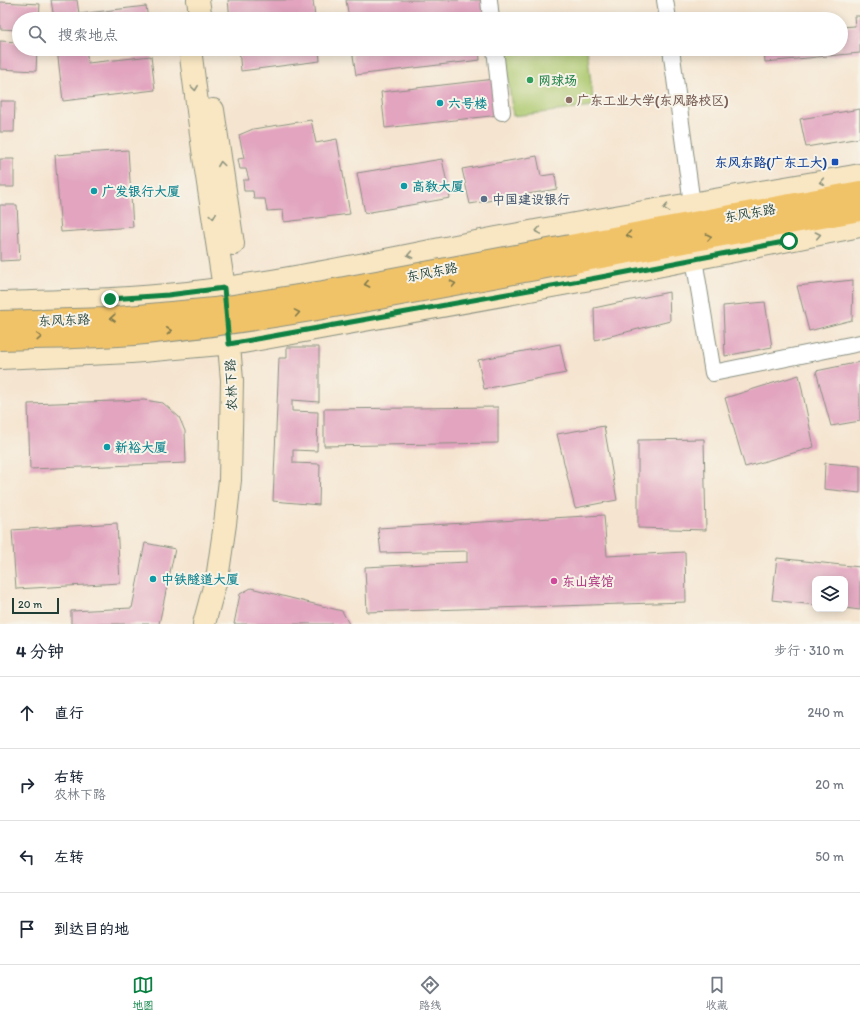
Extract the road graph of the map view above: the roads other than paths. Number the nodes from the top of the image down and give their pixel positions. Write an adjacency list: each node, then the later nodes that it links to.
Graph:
1 (184, 0): 5 (street)
2 (198, 0): 6 (street)
3 (489, 0): 7 (street)
4 (665, 0): 8 (street)
5 (186, 12)
6 (200, 12)
7 (490, 12)
8 (667, 12)
9 (191, 56): 22 (street, 农林下路, one-way to 22)
10 (206, 56): 22 (street, 农林下路, one-way to 10)
11 (496, 56): 13 (street)
12 (673, 56): 16 (street)
13 (502, 112)
14 (860, 175): 16 (street, one-way to 16)
15 (860, 192): 19 (highway, 东风东路, one-way to 19)
16 (692, 204): 21 (street, one-way to 21)
17 (860, 210): 19 (highway, 东风东路, one-way to 17)
18 (860, 226): 20 (street, one-way to 18)
19 (572, 254): 25 (highway, 东风东路, one-way to 25, bridge); 27 (highway, 东风东路, one-way to 19, bridge)
20 (694, 259): 26 (street); 28 (street)
21 (341, 268): 22 (street); 26 (street)
22 (231, 287): 23 (street); 29 (street, 农林下路)
23 (62, 300): 24 (street); 30 (street)
24 (0, 303)
25 (0, 322)
26 (353, 322): 29 (street)
27 (0, 339)
28 (860, 342)
29 (236, 343): 30 (street); 32 (street, 农林下路); 33 (street, 农林下路)
30 (62, 356): 31 (street)
31 (0, 358)
32 (204, 624)
33 (218, 624)

